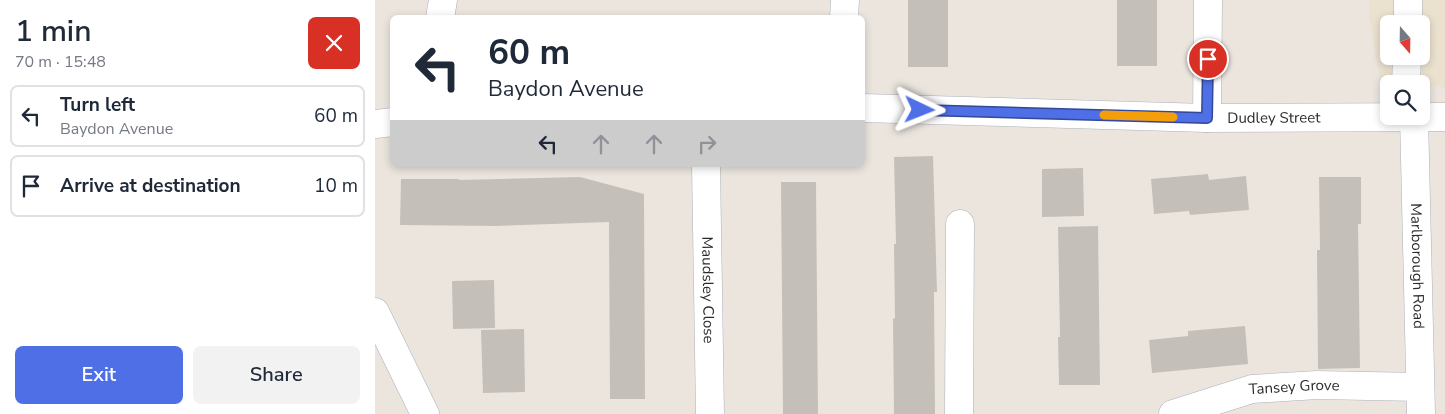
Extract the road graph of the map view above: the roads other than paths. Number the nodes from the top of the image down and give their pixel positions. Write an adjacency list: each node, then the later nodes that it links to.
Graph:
1 (443, 0): 5 (street)
2 (845, 0): 6 (street)
3 (1208, 0): 12 (street)
4 (1409, 0): 7 (street)
5 (440, 15)
6 (844, 15)
7 (1408, 15)
8 (865, 108): 12 (street, Dudley Street)
9 (1380, 117): 12 (street, Dudley Street)
10 (1430, 117): 11 (street, Dudley Street)
11 (1445, 117)
12 (1207, 118)
13 (390, 122): 14 (street)
14 (375, 124)
15 (1414, 125): 19 (street, Marlborough Road)
16 (706, 167): 21 (street, Maudsley Close)
17 (959, 224): 22 (street)
18 (375, 312): 20 (street)
19 (1420, 387): 23 (street, Tansey Grove); 24 (street, Marlborough Road)
20 (425, 414)
21 (710, 414)
22 (959, 414)
23 (1173, 414)
24 (1421, 414)

